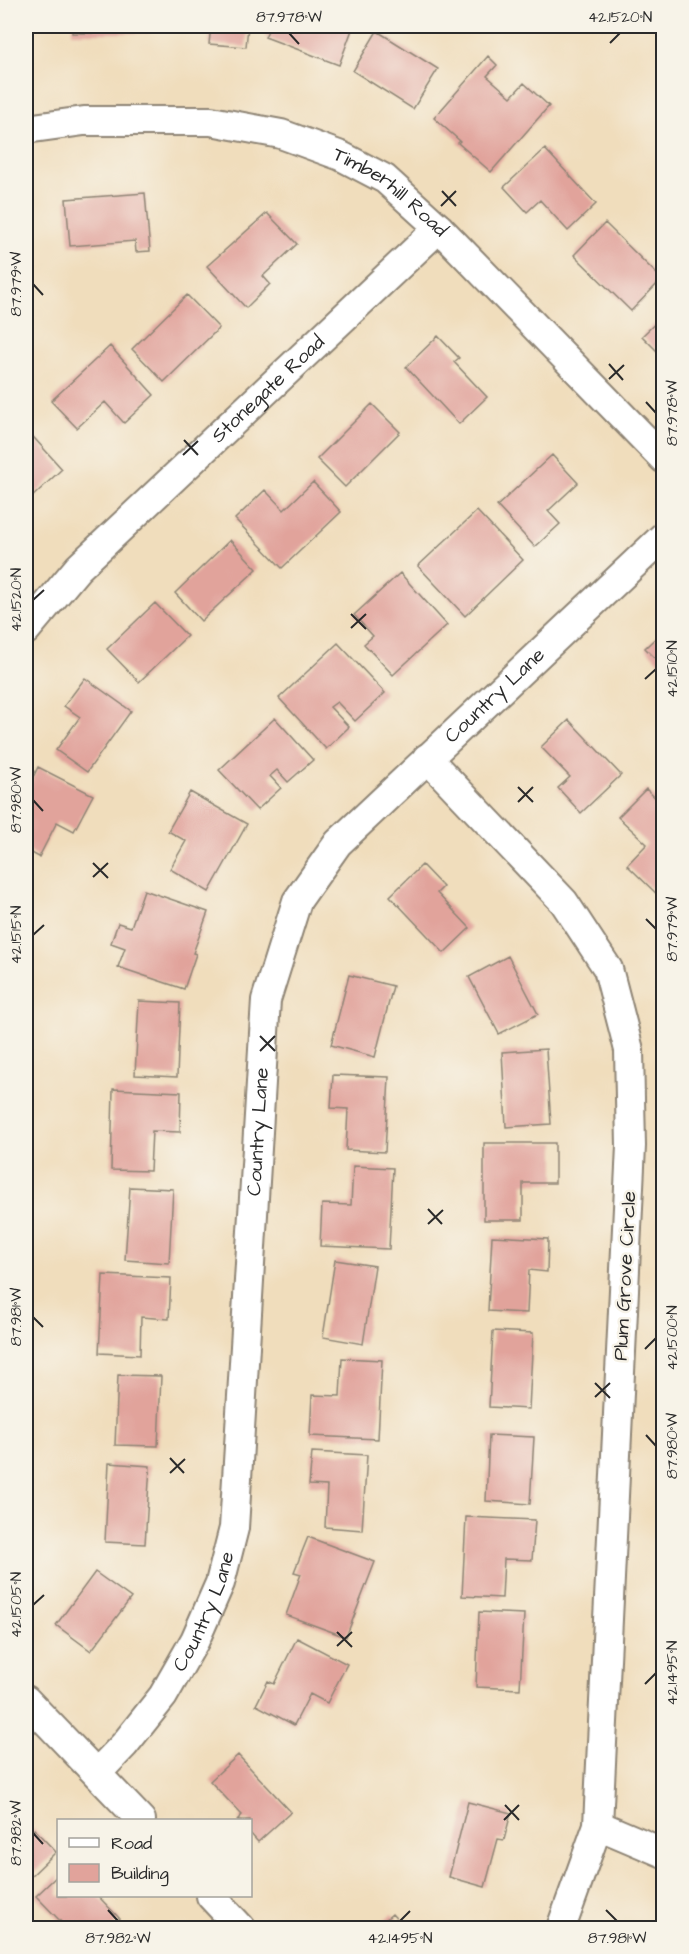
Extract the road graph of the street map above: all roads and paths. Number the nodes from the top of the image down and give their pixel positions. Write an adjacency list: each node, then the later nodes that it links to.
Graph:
1 (26, 129): 2 (street, Timberhill Road)
2 (439, 228): 3 (street, Timberhill Road); 5 (street, Stonegate Road)
3 (663, 459)
4 (663, 536): 6 (street, Country Lane)
5 (26, 630)
6 (427, 758): 8 (street, Country Lane); 10 (street, Plum Grove Circle)
7 (26, 1700): 8 (street)
8 (97, 1773): 9 (street)
9 (139, 1819)
10 (598, 1825): 11 (street); 14 (street, Plum Grove Circle)
11 (663, 1853)
12 (212, 1897): 13 (street)
13 (241, 1929)
14 (561, 1929)

